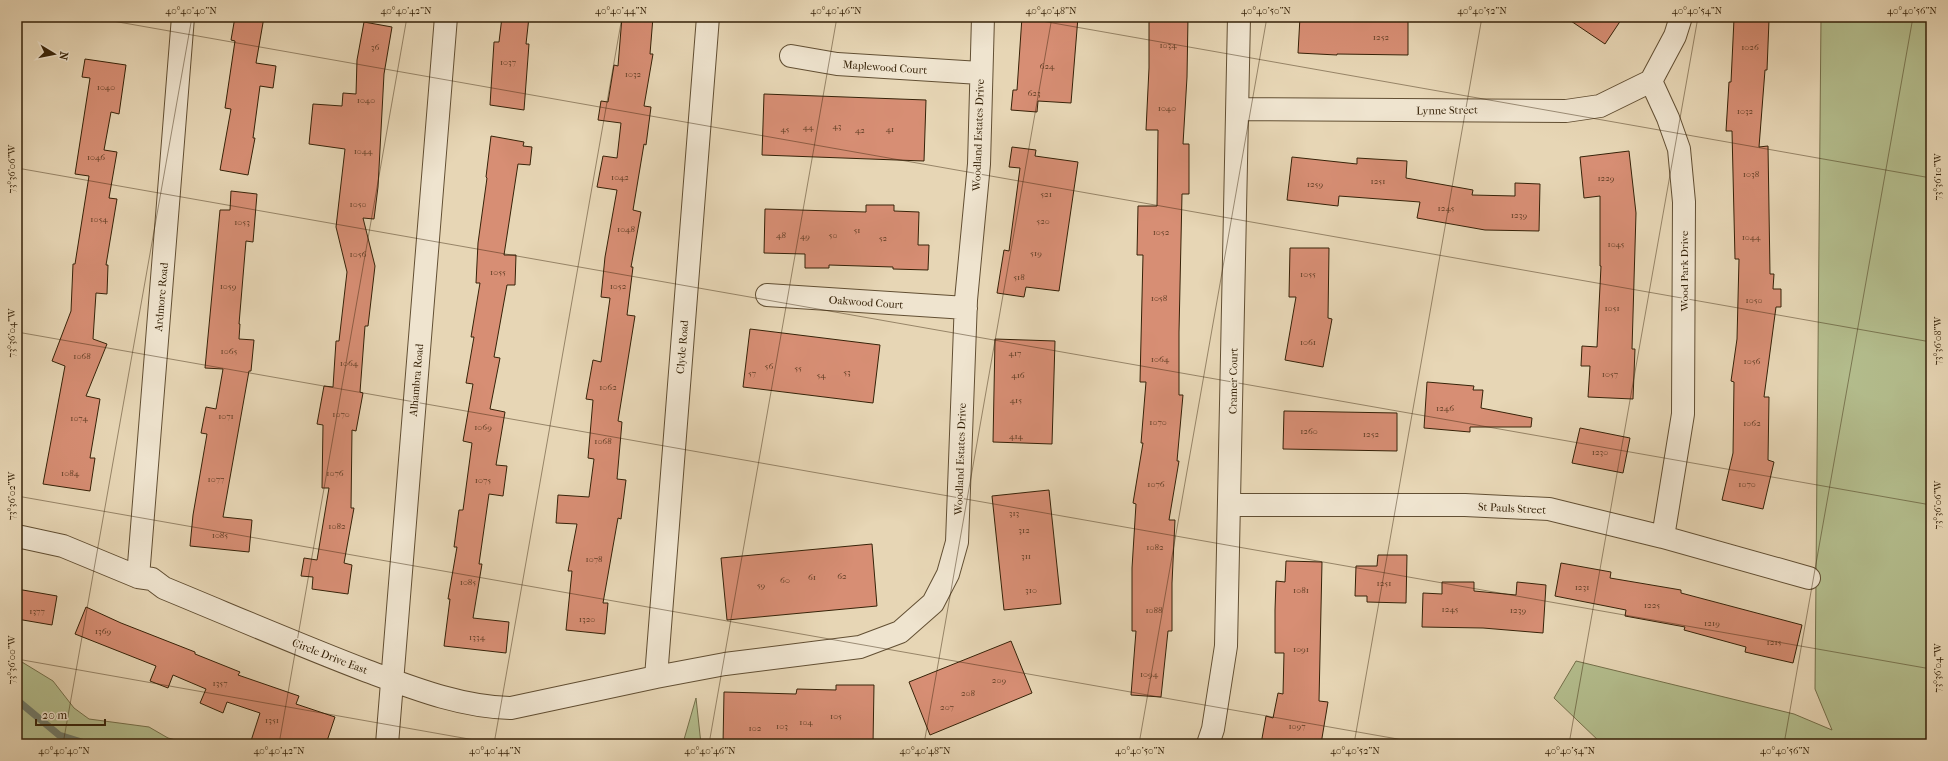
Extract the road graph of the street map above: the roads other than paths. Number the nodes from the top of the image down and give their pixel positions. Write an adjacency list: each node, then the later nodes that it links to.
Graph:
1 (183, 17): 16 (street, Ardmore Road)
2 (446, 17): 19 (street, Alhambra Road)
3 (708, 17): 18 (street, Clyde Road)
4 (983, 17): 8 (street, Woodland Estates Drive)
5 (1240, 17): 10 (street, Cramer Court)
6 (1681, 17): 9 (street)
7 (791, 56): 8 (street, Maplewood Court)
8 (980, 73): 12 (street, Woodland Estates Drive)
9 (1651, 81): 10 (street, Lynne Street); 15 (street, Wood Park Drive)
10 (1238, 109): 13 (street, Cramer Court)
11 (767, 295): 12 (street, Oakwood Court)
12 (966, 308): 18 (street, Woodland Estates Drive)
13 (1230, 505): 15 (street, St Pauls Street); 21 (street, Cramer Court)
14 (17, 536): 16 (street, Circle Drive East)
15 (1663, 537): 17 (street, St Pauls Street)
16 (138, 577): 19 (street, Circle Drive East)
17 (1809, 578)
18 (656, 677): 19 (street, Circle Drive East)
19 (392, 680): 20 (street, Alhambra Road)
20 (387, 744)
21 (1208, 744)

